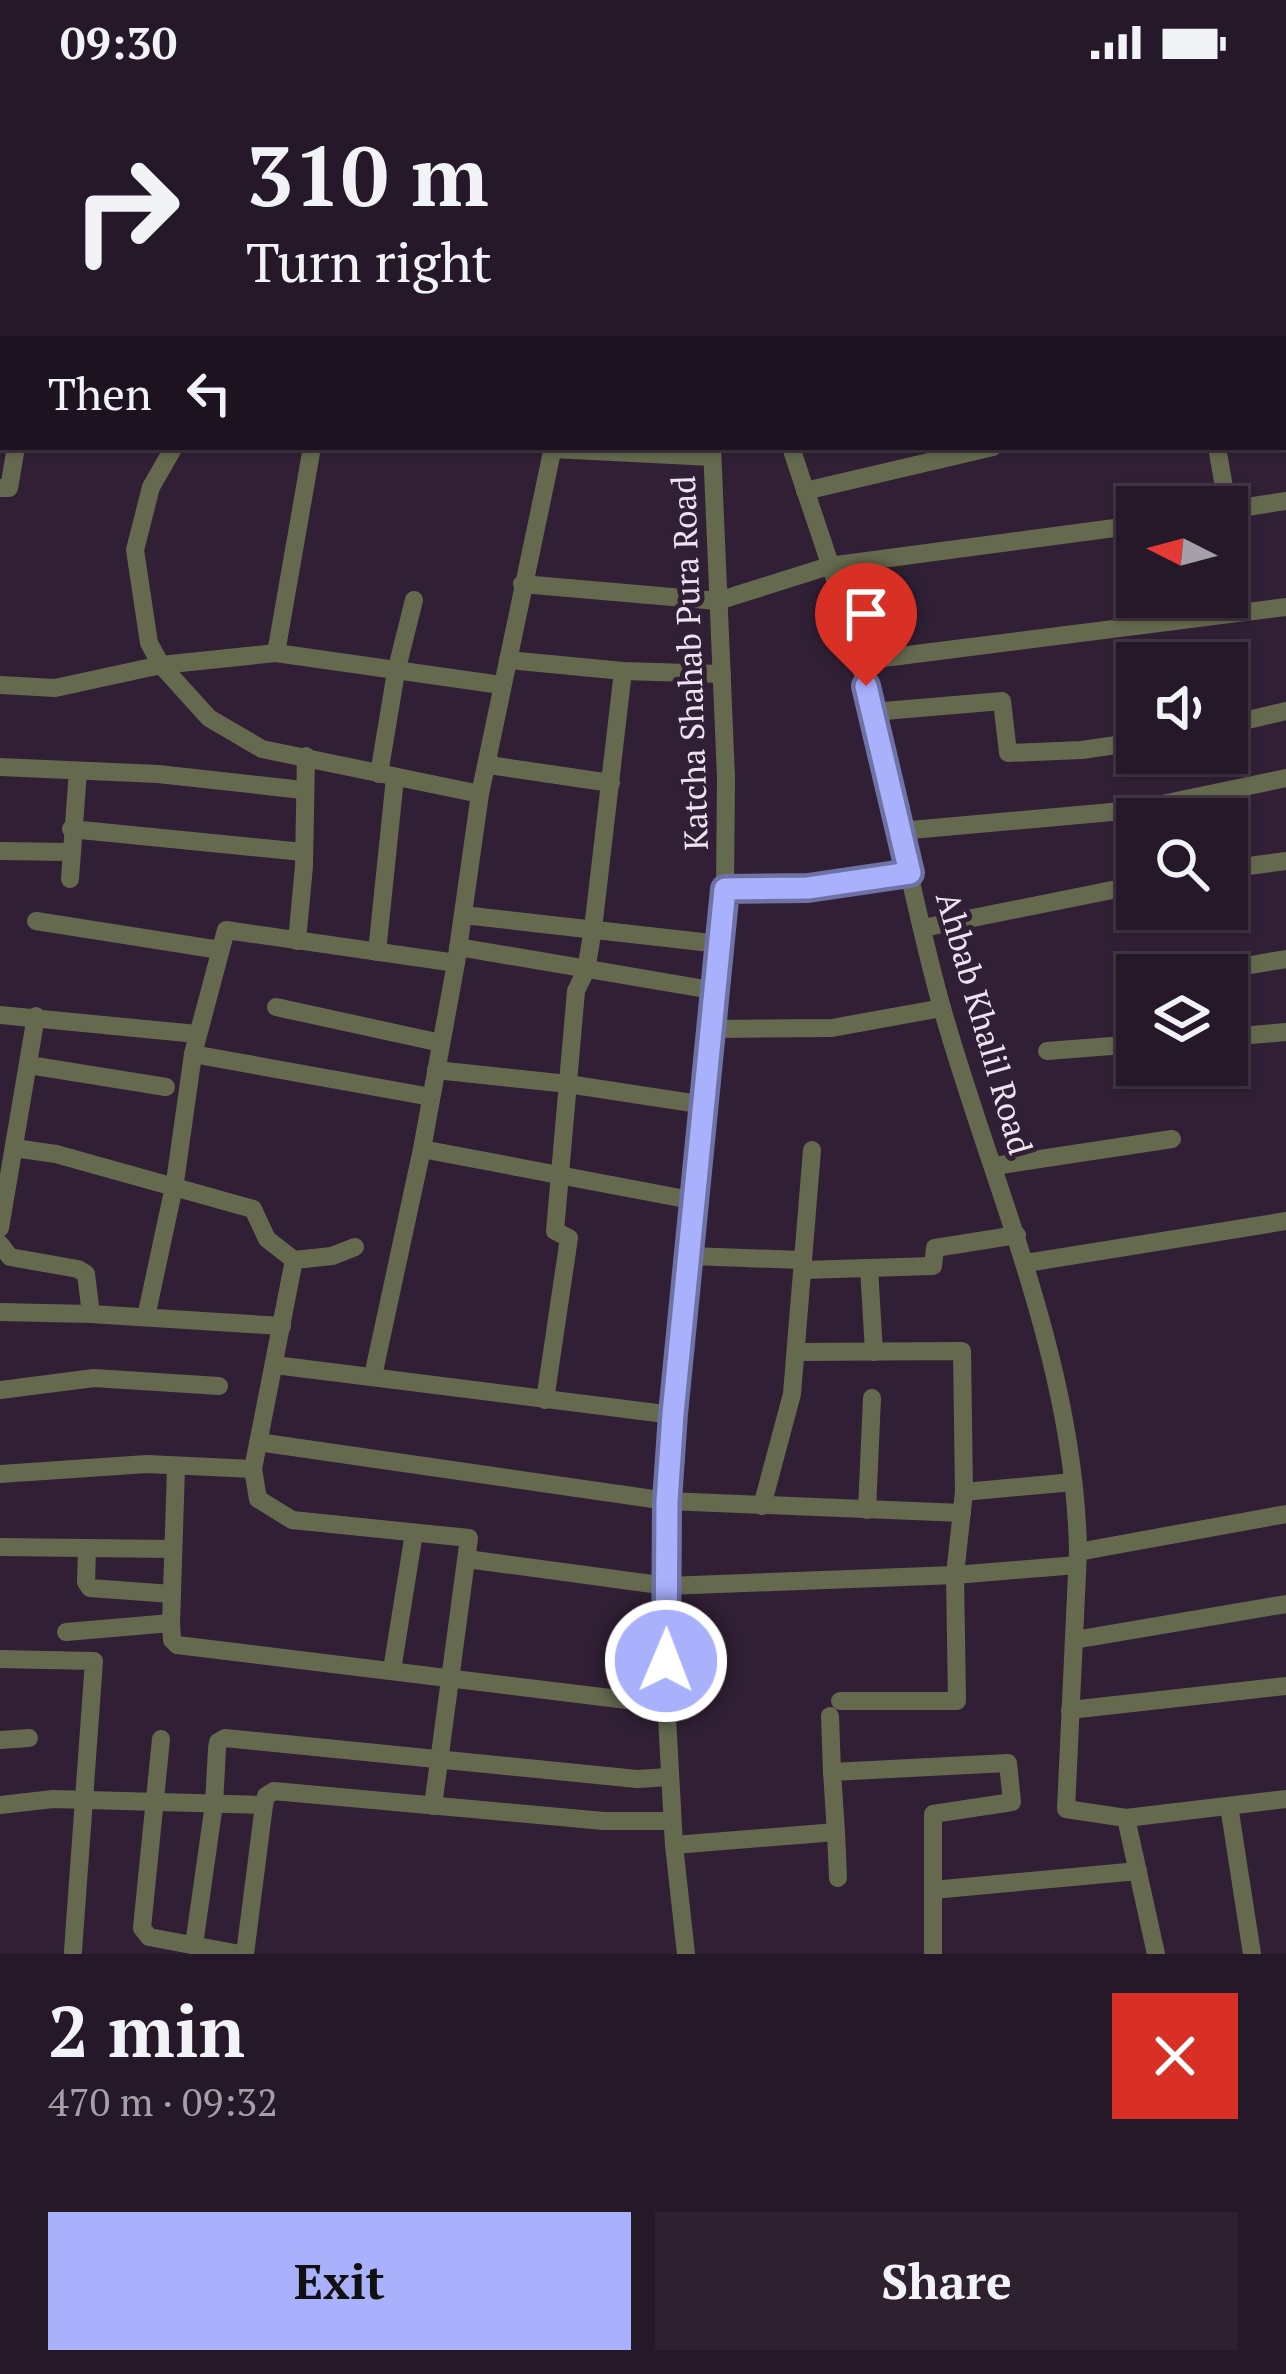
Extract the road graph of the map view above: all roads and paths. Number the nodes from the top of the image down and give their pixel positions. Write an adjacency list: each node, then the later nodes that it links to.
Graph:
1 (15, 450): 11 (street)
2 (172, 450): 24 (street)
3 (311, 450): 21 (street)
4 (553, 450): 17 (street)
5 (632, 450): 9 (street)
6 (792, 450): 12 (street, Ahbab Khalil Road)
7 (980, 450): 12 (street)
8 (1218, 450): 10 (street)
9 (712, 452): 19 (street, Katcha Shahab Pura Road)
10 (1224, 486)
11 (5, 488)
12 (805, 491): 16 (street, Ahbab Khalil Road)
13 (1286, 501): 14 (street)
14 (1248, 507)
15 (1116, 528): 16 (street)
16 (829, 566): 19 (street); 23 (street, Ahbab Khalil Road)
17 (523, 584): 19 (street); 22 (street)
18 (414, 599): 26 (street)
19 (718, 602): 27 (street, Katcha Shahab Pura Road)
20 (1286, 607): 23 (street)
21 (276, 652): 24 (street); 26 (street)
22 (508, 660): 25 (street); 28 (street)
23 (860, 661): 31 (street, Ahbab Khalil Road)
24 (161, 665): 29 (street); 34 (street)
25 (622, 671): 27 (street); 40 (street)
26 (396, 672): 28 (street); 38 (street)
27 (722, 674): 52 (street, Katcha Shahab Pura Road)
28 (501, 685): 35 (street)
29 (0, 686)
30 (1286, 711): 32 (street)
31 (872, 712): 33 (street); 44 (street, Ahbab Khalil Road)
32 (1248, 720)
33 (1116, 745)
34 (306, 757): 38 (street); 41 (street)
35 (489, 765): 40 (street); 42 (street)
36 (0, 766): 37 (street)
37 (78, 771): 41 (street); 43 (street)
38 (387, 776): 42 (street); 61 (street)
39 (1286, 778): 44 (street)
40 (611, 782): 57 (street)
41 (303, 790): 47 (street)
42 (479, 794): 54 (street)
43 (71, 829): 46 (street); 47 (street)
44 (900, 831): 50 (street, Ahbab Khalil Road)
45 (0, 851): 46 (street)
46 (71, 852): 51 (street)
47 (303, 852): 58 (street)
48 (1286, 861): 49 (street)
49 (1248, 866)
50 (910, 873): 52 (street); 56 (street, Ahbab Khalil Road)
51 (70, 879)
52 (725, 889): 59 (street, Katcha Shahab Pura Road)
53 (1116, 889): 56 (street)
54 (463, 915): 57 (street); 62 (street)
55 (36, 921): 60 (street)
56 (923, 928): 68 (street, Ahbab Khalil Road)
57 (593, 929): 59 (street); 65 (street)
58 (297, 940): 60 (street); 61 (street)
59 (720, 944): 66 (street, Katcha Shahab Pura Road)
60 (220, 950): 75 (street)
61 (377, 952): 62 (street)
62 (457, 955): 65 (street); 74 (street)
63 (1286, 959): 64 (street)
64 (1251, 964)
65 (586, 970): 66 (street); 80 (street)
66 (717, 991): 71 (street, Katcha Shahab Pura Road)
67 (275, 1007): 74 (street)
68 (942, 1008): 71 (street); 90 (street, Ahbab Khalil Road)
69 (0, 1015): 70 (street)
70 (35, 1016): 75 (street); 78 (street)
71 (713, 1029): 85 (street, Katcha Shahab Pura Road)
72 (1286, 1032): 73 (street)
73 (1248, 1035)
74 (441, 1043): 79 (street)
75 (195, 1044): 83 (street); 93 (street)
76 (1116, 1046): 77 (street)
77 (1047, 1051)
78 (29, 1065): 81 (street); 84 (street)
79 (436, 1070): 80 (street); 83 (street)
80 (568, 1084): 85 (street); 91 (street)
81 (166, 1088)
82 (0, 1097): 84 (street)
83 (431, 1097): 88 (street)
84 (23, 1104): 87 (street)
85 (705, 1105): 94 (street, Katcha Shahab Pura Road)
86 (1172, 1139): 90 (street)
87 (14, 1148): 92 (street); 93 (street)
88 (422, 1149): 91 (street); 112 (street)
89 (812, 1150): 103 (street)
90 (994, 1166): 97 (street, Ahbab Khalil Road)
91 (560, 1175): 94 (street); 116 (street)
92 (4, 1180): 96 (street)
93 (173, 1190): 101 (street); 107 (street)
94 (696, 1201): 100 (street, Katcha Shahab Pura Road)
95 (1286, 1221): 102 (street)
96 (0, 1228)
97 (1017, 1235): 102 (street, Ahbab Khalil Road); 104 (street)
98 (0, 1244): 106 (street)
99 (355, 1246): 101 (street)
100 (690, 1256): 103 (street); 117 (street, Katcha Shahab Pura Road)
101 (293, 1260): 108 (street)
102 (1026, 1263): 122 (street, Ahbab Khalil Road)
103 (802, 1265): 104 (street); 109 (street)
104 (869, 1268): 110 (street)
105 (0, 1312): 106 (street)
106 (91, 1314): 107 (street)
107 (146, 1317): 108 (street)
108 (282, 1326): 111 (street)
109 (796, 1352): 110 (street); 125 (street)
110 (874, 1352): 123 (street)
111 (275, 1365): 112 (street); 118 (street)
112 (374, 1376): 116 (street)
113 (220, 1386): 114 (street)
114 (0, 1390)
115 (872, 1398): 126 (street)
116 (545, 1400): 117 (street)
117 (673, 1414): 124 (street, Katcha Shahab Pura Road)
118 (258, 1442): 120 (street); 124 (street)
119 (176, 1468): 120 (street); 121 (street); 132 (street)
120 (253, 1469): 129 (street)
121 (0, 1474)
122 (1073, 1483): 123 (street); 133 (street, Ahbab Khalil Road)
123 (964, 1492): 127 (street)
124 (667, 1501): 125 (street); 136 (street, Katcha Shahab Pura Road)
125 (762, 1506): 126 (street)
126 (867, 1510): 127 (street)
127 (962, 1513): 135 (street)
128 (1286, 1514): 133 (street)
129 (414, 1533): 134 (street); 143 (street)
130 (0, 1547): 131 (street)
131 (87, 1548): 132 (street); 137 (street)
132 (172, 1550): 137 (street)
133 (1078, 1558): 135 (street); 141 (street, Ahbab Khalil Road)
134 (467, 1559): 136 (street); 144 (street)
135 (955, 1575): 136 (street); 152 (street)
136 (668, 1586): 146 (street, Katcha Shahab Pura Road)
137 (172, 1594): 139 (street)
138 (1286, 1604): 141 (street)
139 (171, 1623): 140 (street); 143 (street)
140 (66, 1632)
141 (1074, 1640): 147 (street, Ahbab Khalil Road)
142 (0, 1659): 154 (street)
143 (392, 1670): 144 (street)
144 (450, 1677): 146 (street); 151 (street)
145 (1286, 1686): 147 (street)
146 (666, 1699): 153 (street, Katcha Shahab Pura Road)
147 (1070, 1710): 162 (street, Ahbab Khalil Road)
148 (29, 1738): 150 (street)
149 (160, 1739): 156 (street)
150 (0, 1740)
151 (440, 1759): 153 (street); 158 (street); 160 (street)
152 (832, 1772): 164 (street); 168 (street)
153 (670, 1777): 163 (street, Katcha Shahab Pura Road)
154 (87, 1799): 156 (street); 157 (street); 170 (street)
155 (1286, 1799): 161 (street)
156 (153, 1802): 158 (street); 169 (street)
157 (0, 1804)
158 (214, 1804): 159 (street); 169 (street)
159 (264, 1805): 160 (street); 171 (street)
160 (434, 1806): 163 (street)
161 (1229, 1806): 162 (street); 175 (street)
162 (1126, 1818): 166 (street)
163 (672, 1821): 165 (street, Katcha Shahab Pura Road)
164 (836, 1832): 165 (street); 167 (street)
165 (674, 1845): 172 (street, Katcha Shahab Pura Road)
166 (1138, 1870): 168 (street); 174 (street)
167 (838, 1879)
168 (933, 1890): 173 (street)
169 (194, 1945): 171 (street)
170 (73, 1951)
171 (242, 1954)
172 (686, 1954)
173 (933, 1954)
174 (1156, 1954)
175 (1252, 1954)

